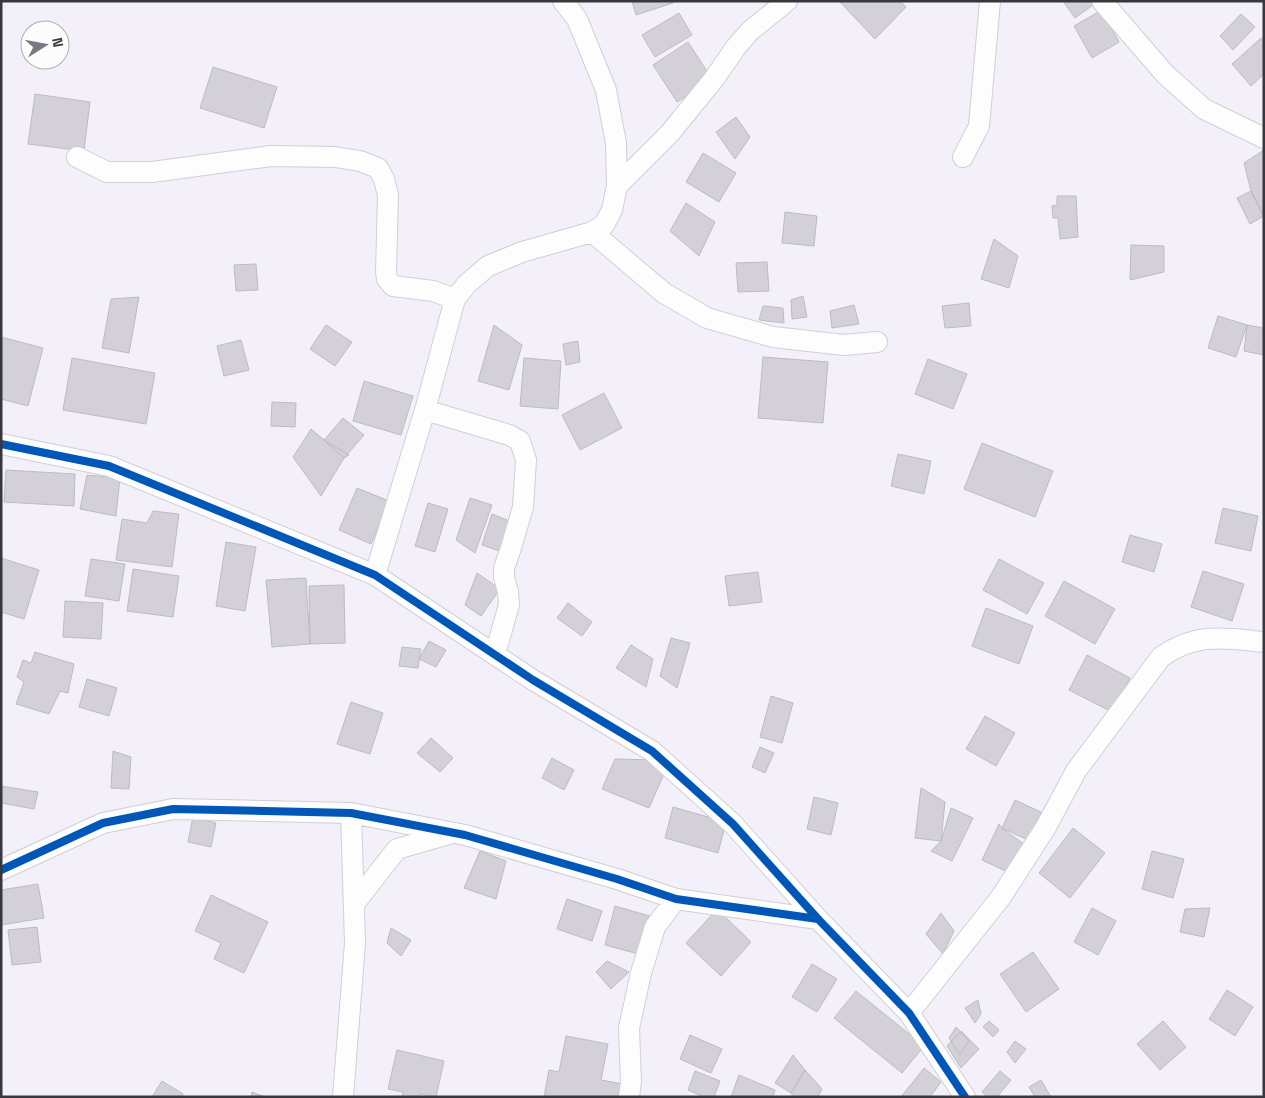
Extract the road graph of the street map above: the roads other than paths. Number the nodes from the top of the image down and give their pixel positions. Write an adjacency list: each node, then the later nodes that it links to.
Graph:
1 (563, 1): 8 (street)
2 (787, 1): 8 (street)
3 (990, 1): 7 (street)
4 (1102, 1): 5 (street)
5 (1264, 138)
6 (77, 157): 10 (street)
7 (963, 158)
8 (617, 186): 9 (street)
9 (592, 232): 10 (street); 11 (street)
10 (455, 299): 12 (street)
11 (877, 342)
12 (425, 410): 14 (street); 16 (street)
13 (1, 444): 14 (street)
14 (375, 574): 16 (street)
15 (1264, 642): 23 (street)
16 (495, 654): 22 (street)
17 (351, 813): 18 (street); 19 (street); 21 (street)
18 (453, 832): 20 (street); 21 (street)
19 (1, 870)
20 (676, 899): 22 (street); 25 (street)
21 (354, 904): 24 (street)
22 (818, 919): 23 (street)
23 (909, 1014): 26 (street)
24 (343, 1097)
25 (629, 1097)
26 (966, 1097)

